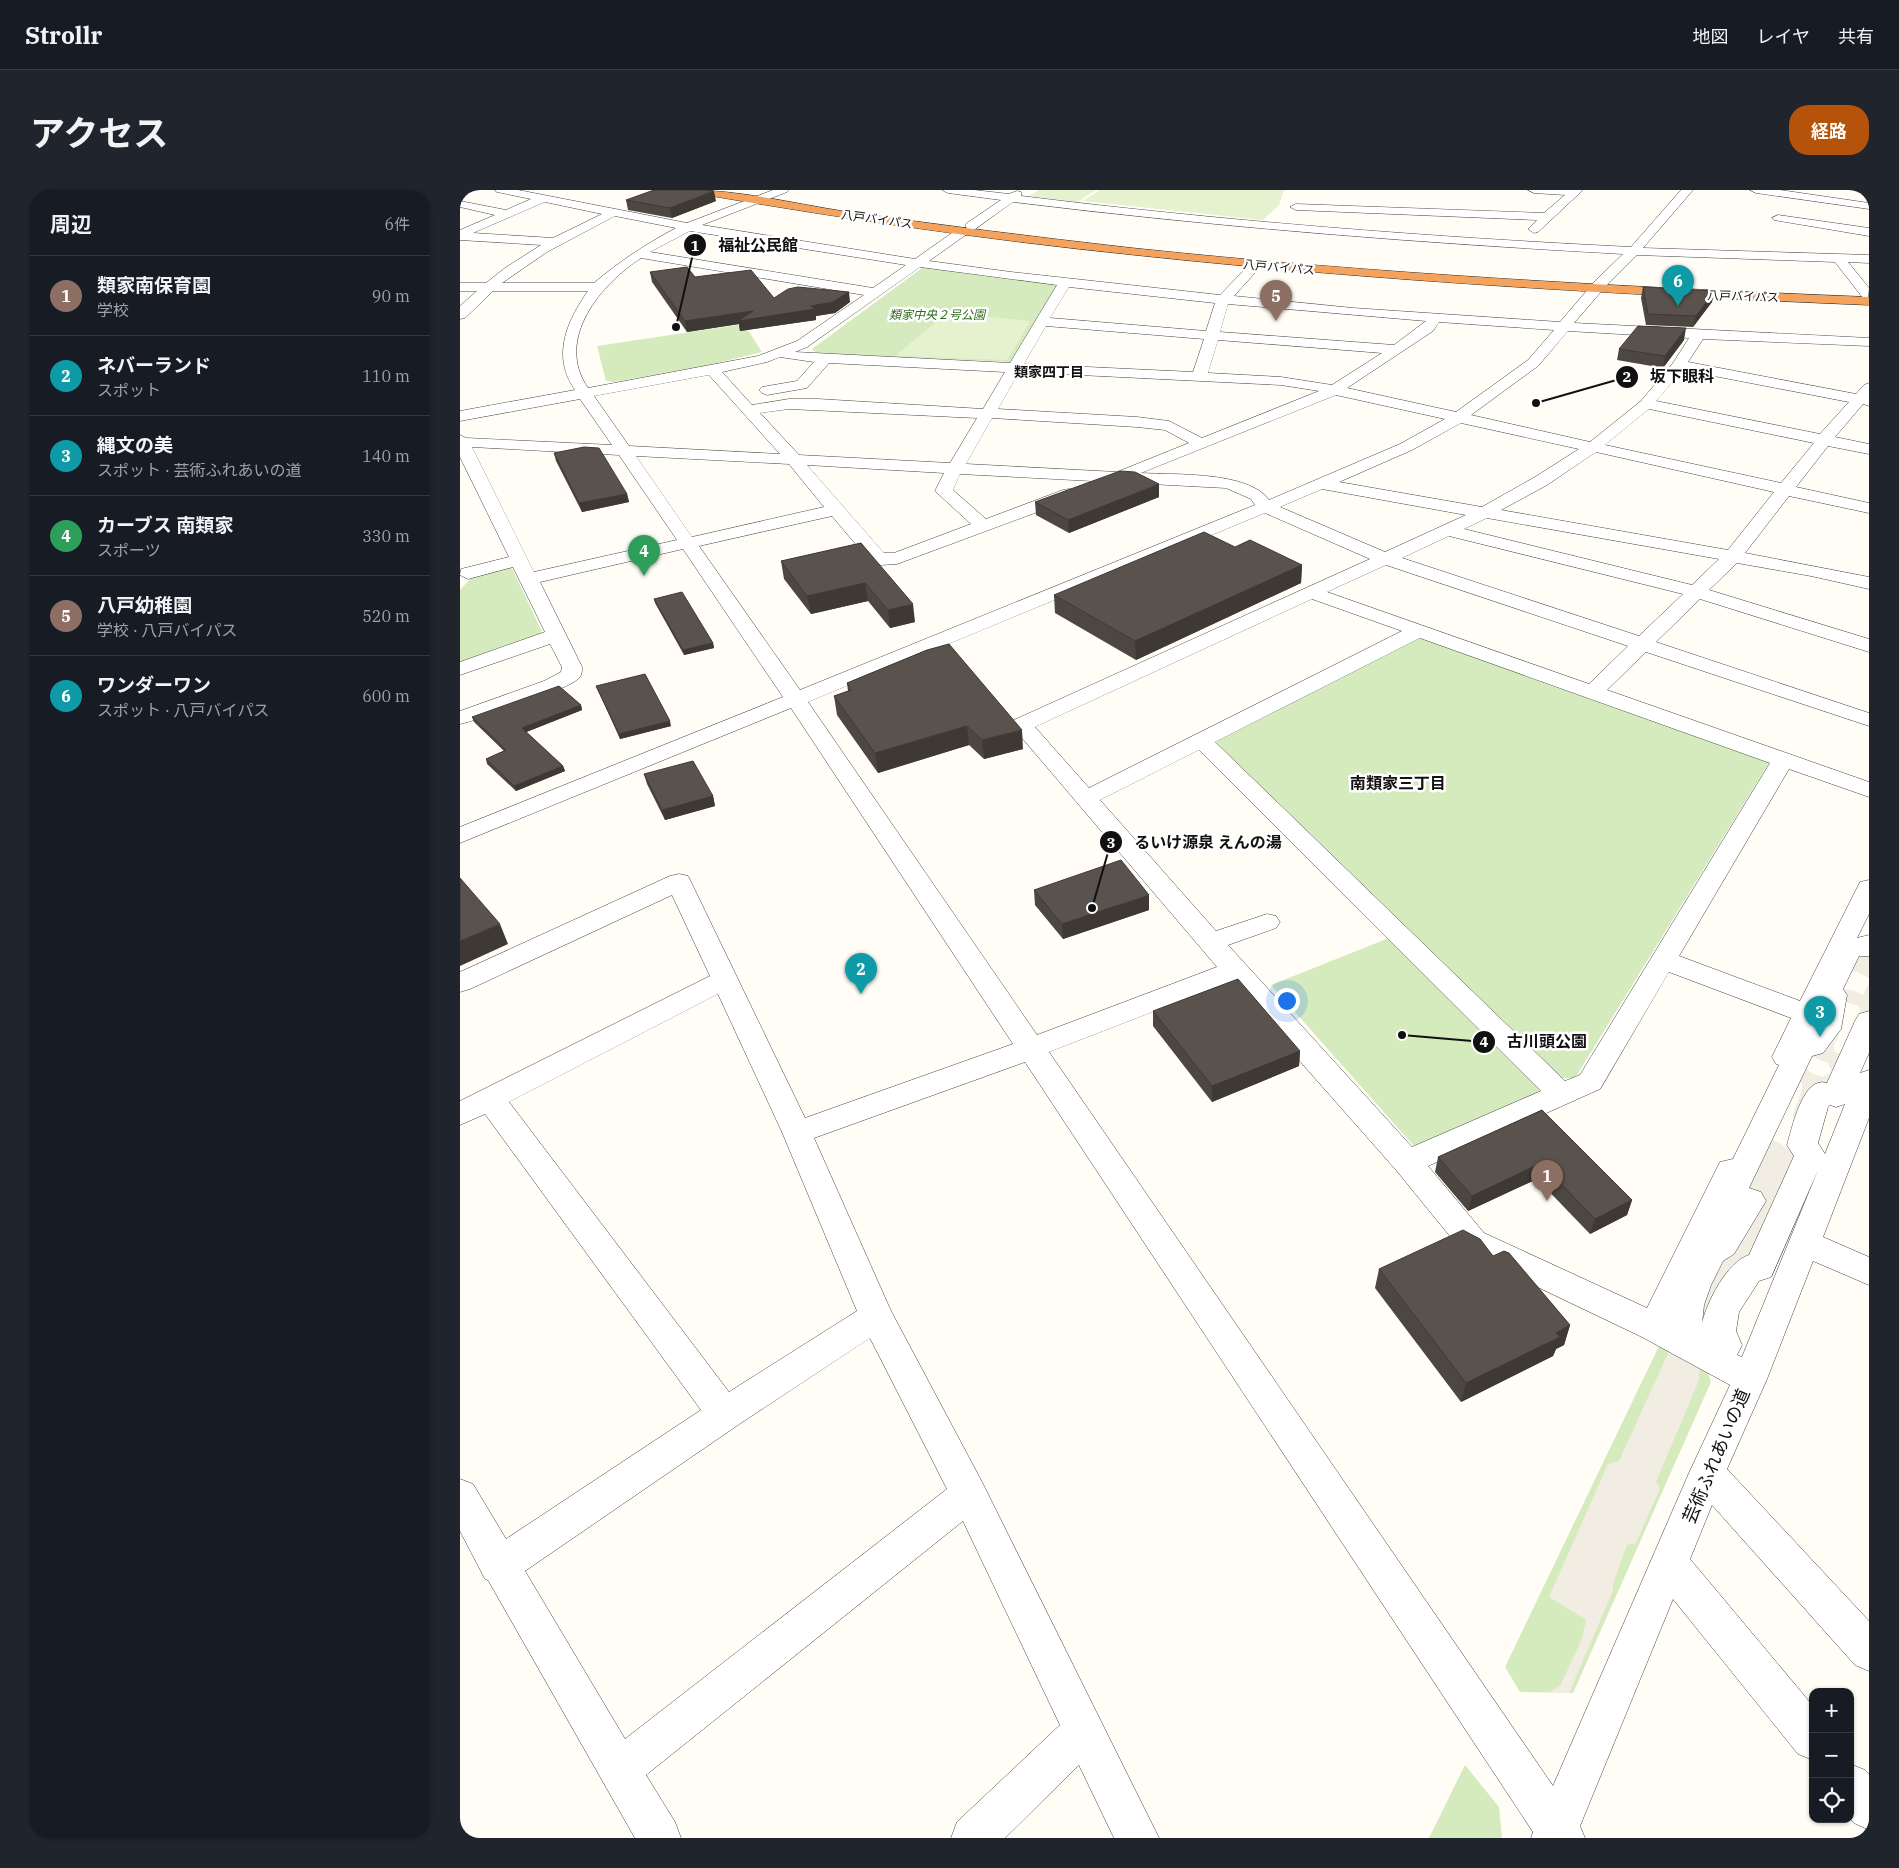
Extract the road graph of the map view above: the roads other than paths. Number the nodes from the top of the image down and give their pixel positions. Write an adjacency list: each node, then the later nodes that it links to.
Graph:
1 (501, 190): 12 (street)
2 (694, 190): 9 (highway, 八戸バイパス)
3 (948, 190): 11 (street)
4 (1025, 190): 11 (street)
5 (1534, 190): 8 (street)
6 (1687, 190): 29 (street)
7 (1756, 190): 15 (street)
8 (1576, 191): 19 (street)
9 (761, 194): 20 (street); 21 (highway, 八戸バイパス)
10 (1427, 197): 16 (street)
11 (1010, 198): 21 (street); 22 (street)
12 (542, 199): 17 (street); 18 (street)
13 (460, 204): 18 (street)
14 (1869, 206): 15 (street)
15 (1786, 207): 23 (street)
16 (1427, 212): 19 (street); 22 (street)
17 (614, 213): 20 (street); 26 (street)
18 (507, 214): 24 (street)
19 (1547, 217): 28 (street)
20 (690, 227): 30 (street); 35 (street)
21 (967, 228): 32 (highway, 八戸バイパス); 35 (street)
22 (1291, 228): 27 (street); 28 (street)
23 (1869, 232)
24 (460, 235): 26 (street)
25 (1762, 241): 31 (street)
26 (553, 242): 38 (street)
27 (1278, 242)
28 (1518, 244): 29 (street)
29 (1634, 251): 31 (street); 39 (street)
30 (640, 254): 40 (street); 41 (street)
31 (1750, 256): 33 (street)
32 (1262, 259): 39 (highway, 八戸バイパス); 43 (street)
33 (1840, 259): 34 (street); 42 (street)
34 (1869, 259)
35 (918, 264): 36 (street); 41 (street)
36 (1065, 282): 43 (street); 46 (street)
37 (460, 287): 38 (street)
38 (488, 287): 40 (street); 44 (street)
39 (1598, 287): 42 (highway, 八戸バイパス); 47 (street)
40 (597, 288): 61 (street)
41 (877, 292): 52 (street)
42 (1869, 297)
43 (1223, 300): 45 (street); 48 (street)
44 (460, 315)
45 (1435, 318): 47 (street); 51 (street)
46 (1043, 322): 48 (street); 55 (street)
47 (1566, 328): 49 (street); 68 (street)
48 (1213, 335): 51 (street); 57 (street)
49 (1698, 335): 50 (street); 54 (street)
50 (1869, 342)
51 (1397, 350): 60 (street)
52 (782, 353): 53 (street); 56 (street)
53 (825, 358): 55 (street); 62 (street)
54 (1679, 365): 63 (street); 64 (street)
55 (1014, 368): 57 (street); 58 (street)
56 (712, 370): 61 (street); 62 (street)
57 (1200, 377): 60 (street)
58 (1003, 386): 59 (street); 66 (street)
59 (1022, 387)
60 (1334, 390): 68 (street); 71 (street)
61 (585, 393): 67 (street); 74 (street)
62 (734, 395): 65 (street)
63 (1866, 396): 69 (street)
64 (1646, 404): 69 (street); 72 (street)
65 (747, 410): 66 (street); 75 (street)
66 (986, 413): 71 (street); 76 (street)
67 (460, 416)
68 (1458, 418): 72 (street); 80 (street)
69 (1825, 439): 73 (street); 81 (street)
70 (460, 442): 74 (street); 78 (street)
71 (1202, 444): 77 (street)
72 (1593, 447): 81 (street); 85 (street)
73 (1869, 448)
74 (624, 451): 75 (street); 88 (street)
75 (794, 460): 76 (street); 84 (street)
76 (954, 468): 77 (street); 86 (street)
77 (1116, 477): 82 (street); 86 (street)
78 (479, 480): 79 (street); 91 (street)
79 (460, 484)
80 (1321, 484): 82 (street); 85 (street)
81 (1784, 489): 83 (street); 90 (street)
82 (1265, 507): 89 (street); 103 (street)
83 (1869, 508)
84 (834, 510): 86 (street); 88 (street)
85 (1482, 514): 87 (street); 90 (street)
86 (984, 526)
87 (1447, 530): 89 (street); 95 (street)
88 (688, 542): 93 (street); 103 (street)
89 (1384, 558): 96 (street); 99 (street)
90 (1732, 558): 94 (street); 95 (street)
91 (519, 560): 92 (street); 93 (street)
92 (463, 576)
93 (528, 579): 98 (street)
94 (1869, 583)
95 (1697, 592): 99 (street); 100 (street)
96 (1312, 593): 97 (street); 109 (street)
97 (1420, 630): 102 (street); 106 (street)
98 (556, 635): 101 (street); 104 (street)
99 (1642, 646): 102 (street); 105 (street)
100 (1869, 646)
101 (460, 669)
102 (1594, 691): 107 (street)
103 (795, 699): 110 (street); 121 (street)
104 (460, 718)
105 (1869, 720)
106 (1202, 741): 109 (street); 123 (street)
107 (1783, 760): 108 (street); 115 (street)
108 (1869, 790)
109 (1086, 798): 113 (street)
110 (460, 836)
111 (1869, 888): 119 (street)
112 (1267, 922): 113 (street)
113 (1212, 942): 116 (street)
114 (1869, 944): 120 (street)
115 (1663, 960): 119 (street); 123 (street)
116 (1236, 970): 121 (street); 127 (street)
117 (724, 980): 118 (street); 124 (street); 126 (street)
118 (460, 983)
119 (1807, 1014): 131 (street)
120 (1869, 1021)
121 (1030, 1049): 126 (street); 145 (street)
122 (1869, 1081): 128 (street, 芸術ふれあいの道)
123 (1562, 1095): 127 (street)
124 (490, 1099): 125 (street); 133 (street)
125 (460, 1114)
126 (797, 1132): 130 (street)
127 (1407, 1162): 131 (street)
128 (1805, 1243): 129 (street); 132 (street, 芸術ふれあいの道)
129 (1869, 1272)
130 (876, 1316): 133 (street); 135 (street)
131 (1654, 1327): 132 (street)
132 (1750, 1379): 134 (street, 芸術ふれあいの道)
133 (725, 1414): 138 (street)
134 (1707, 1474): 137 (street, 芸術ふれあいの道); 139 (street)
135 (969, 1494): 140 (street); 142 (street)
136 (460, 1496): 138 (street)
137 (1670, 1565): 141 (street); 145 (street, 芸術ふれあいの道)
138 (499, 1566): 142 (street)
139 (1869, 1652)
140 (1084, 1732): 147 (street); 148 (street)
141 (1809, 1735)
142 (620, 1769): 146 (street)
143 (1854, 1790): 144 (street)
144 (1869, 1808)
145 (1557, 1835)
146 (659, 1838)
147 (973, 1838)
148 (1137, 1838)

